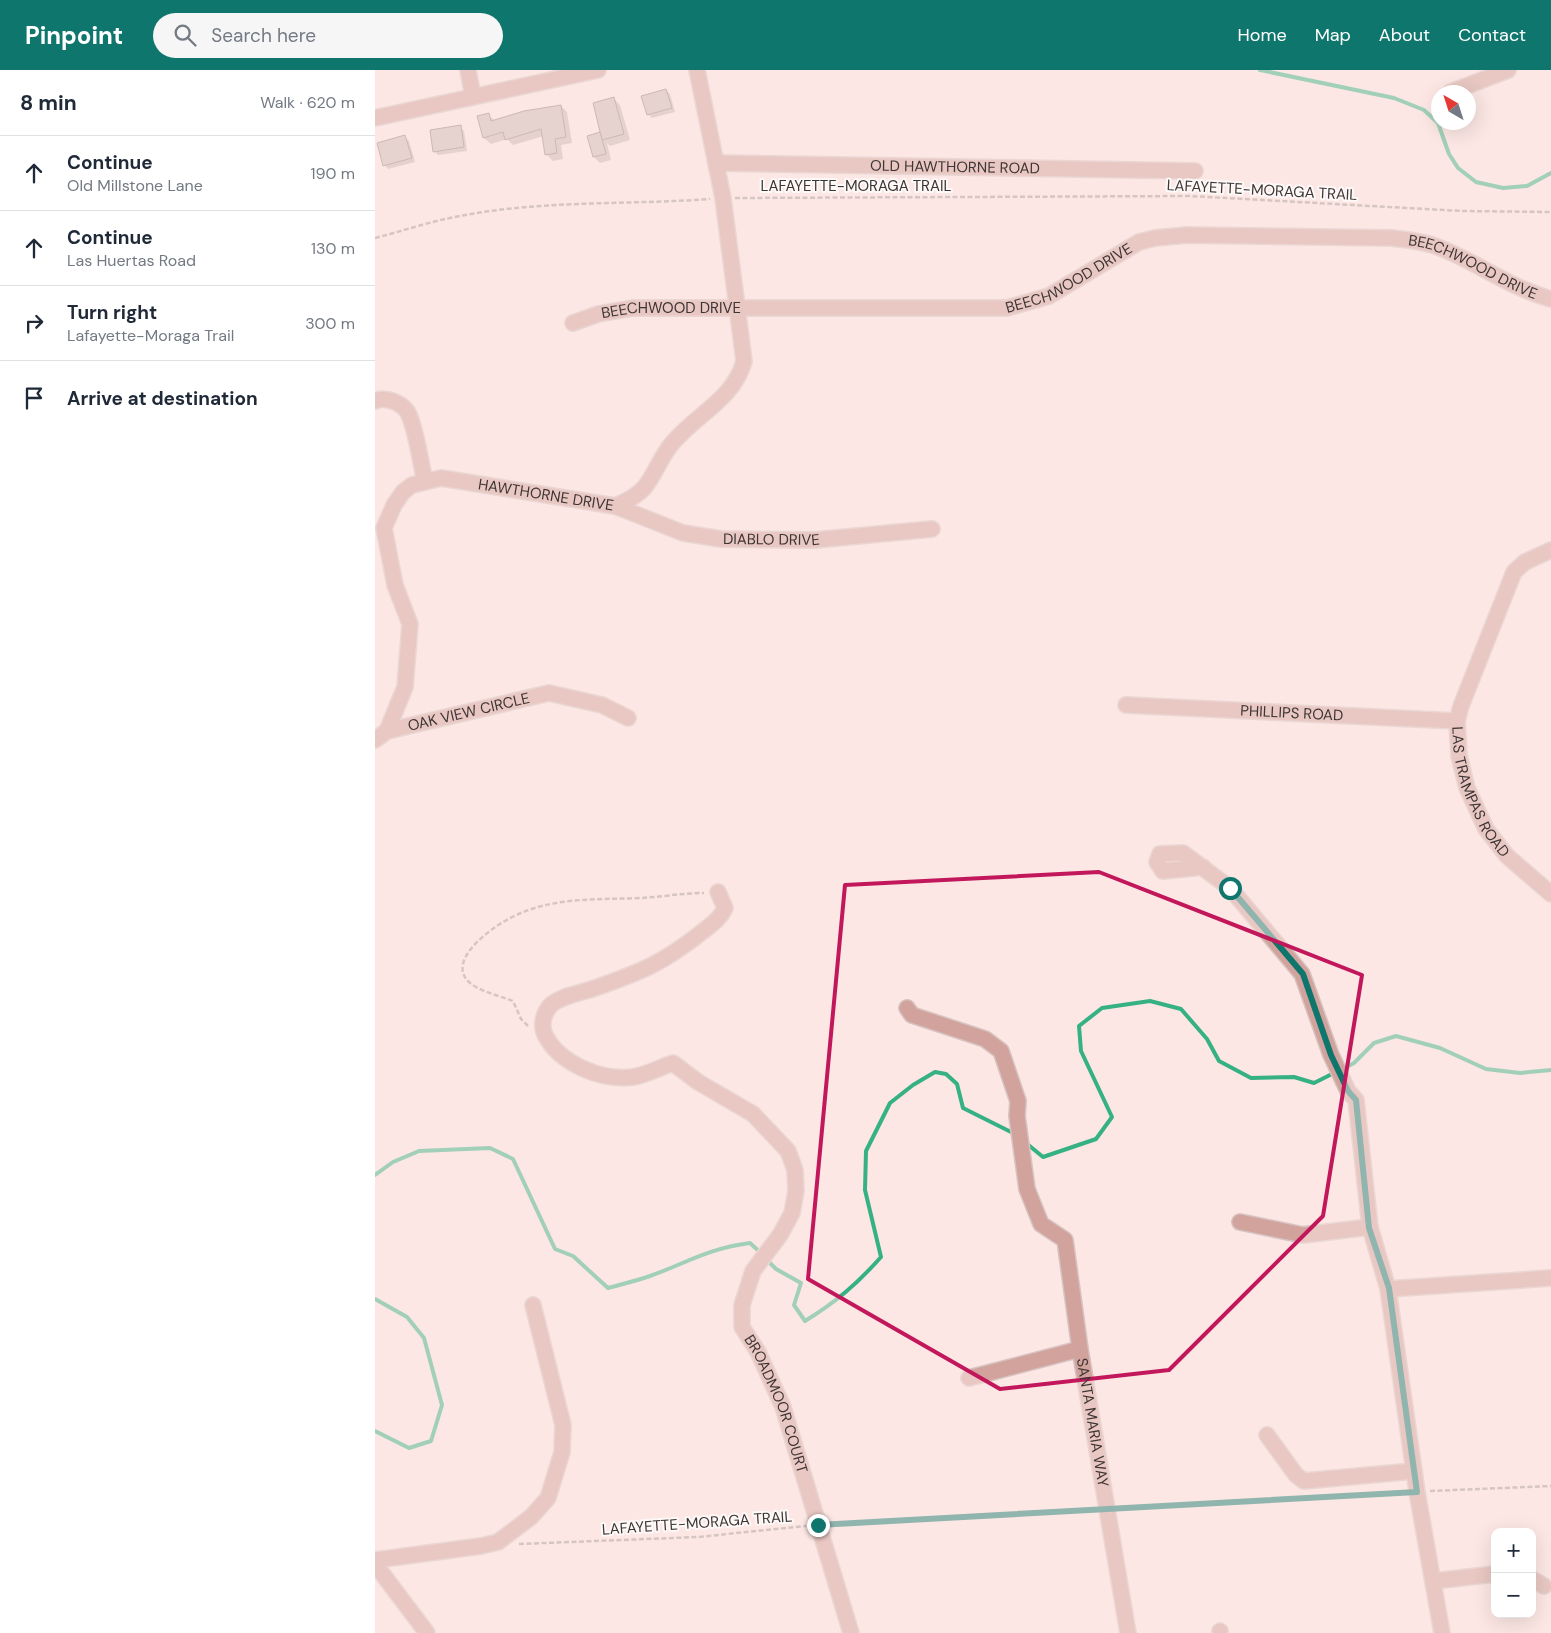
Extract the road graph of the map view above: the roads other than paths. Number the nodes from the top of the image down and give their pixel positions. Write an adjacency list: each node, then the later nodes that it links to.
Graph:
1 (468, 70): 6 (street)
2 (598, 70): 6 (street)
3 (697, 70): 8 (street, HAWTHORNE DRIVE)
4 (1508, 70): 5 (street)
5 (1469, 85)
6 (473, 97): 7 (street)
7 (375, 118)
8 (716, 163): 9 (street, OLD HAWTHORNE ROAD); 11 (street, HAWTHORNE DRIVE)
9 (1195, 171)
10 (1551, 299): 11 (street, BEECHWOOD DRIVE)
11 (737, 309): 12 (street, BEECHWOOD DRIVE); 15 (street, HAWTHORNE DRIVE)
12 (573, 323)
13 (375, 401): 14 (street)
14 (425, 481): 15 (street, HAWTHORNE DRIVE); 21 (street, HAWTHORNE DRIVE)
15 (615, 506): 16 (street, DIABLO DRIVE)
16 (933, 529)
17 (1551, 550): 20 (street, LAS TRAMPAS ROAD)
18 (1126, 705): 20 (street, PHILLIPS ROAD)
19 (628, 718): 21 (street, OAK VIEW CIRCLE)
20 (1457, 721): 24 (street, LAS TRAMPAS ROAD)
21 (381, 736)
22 (1203, 867): 27 (street)
23 (718, 892): 40 (street, BROADMOOR COURT)
24 (1551, 894)
25 (907, 1008): 31 (street, SANTA MARIA WAY)
26 (1240, 1222): 27 (street)
27 (1369, 1228): 29 (street)
28 (1551, 1278): 29 (street)
29 (1389, 1288): 34 (street)
30 (533, 1305): 35 (street)
31 (1081, 1349): 32 (street); 41 (street, SANTA MARIA WAY)
32 (969, 1378)
33 (1267, 1435): 34 (street)
34 (1414, 1471): 38 (street)
35 (375, 1560)
36 (375, 1564): 39 (street)
37 (1491, 1574): 38 (street)
38 (1434, 1581): 42 (street)
39 (427, 1633)
40 (851, 1633)
41 (1128, 1633)
42 (1442, 1633)

